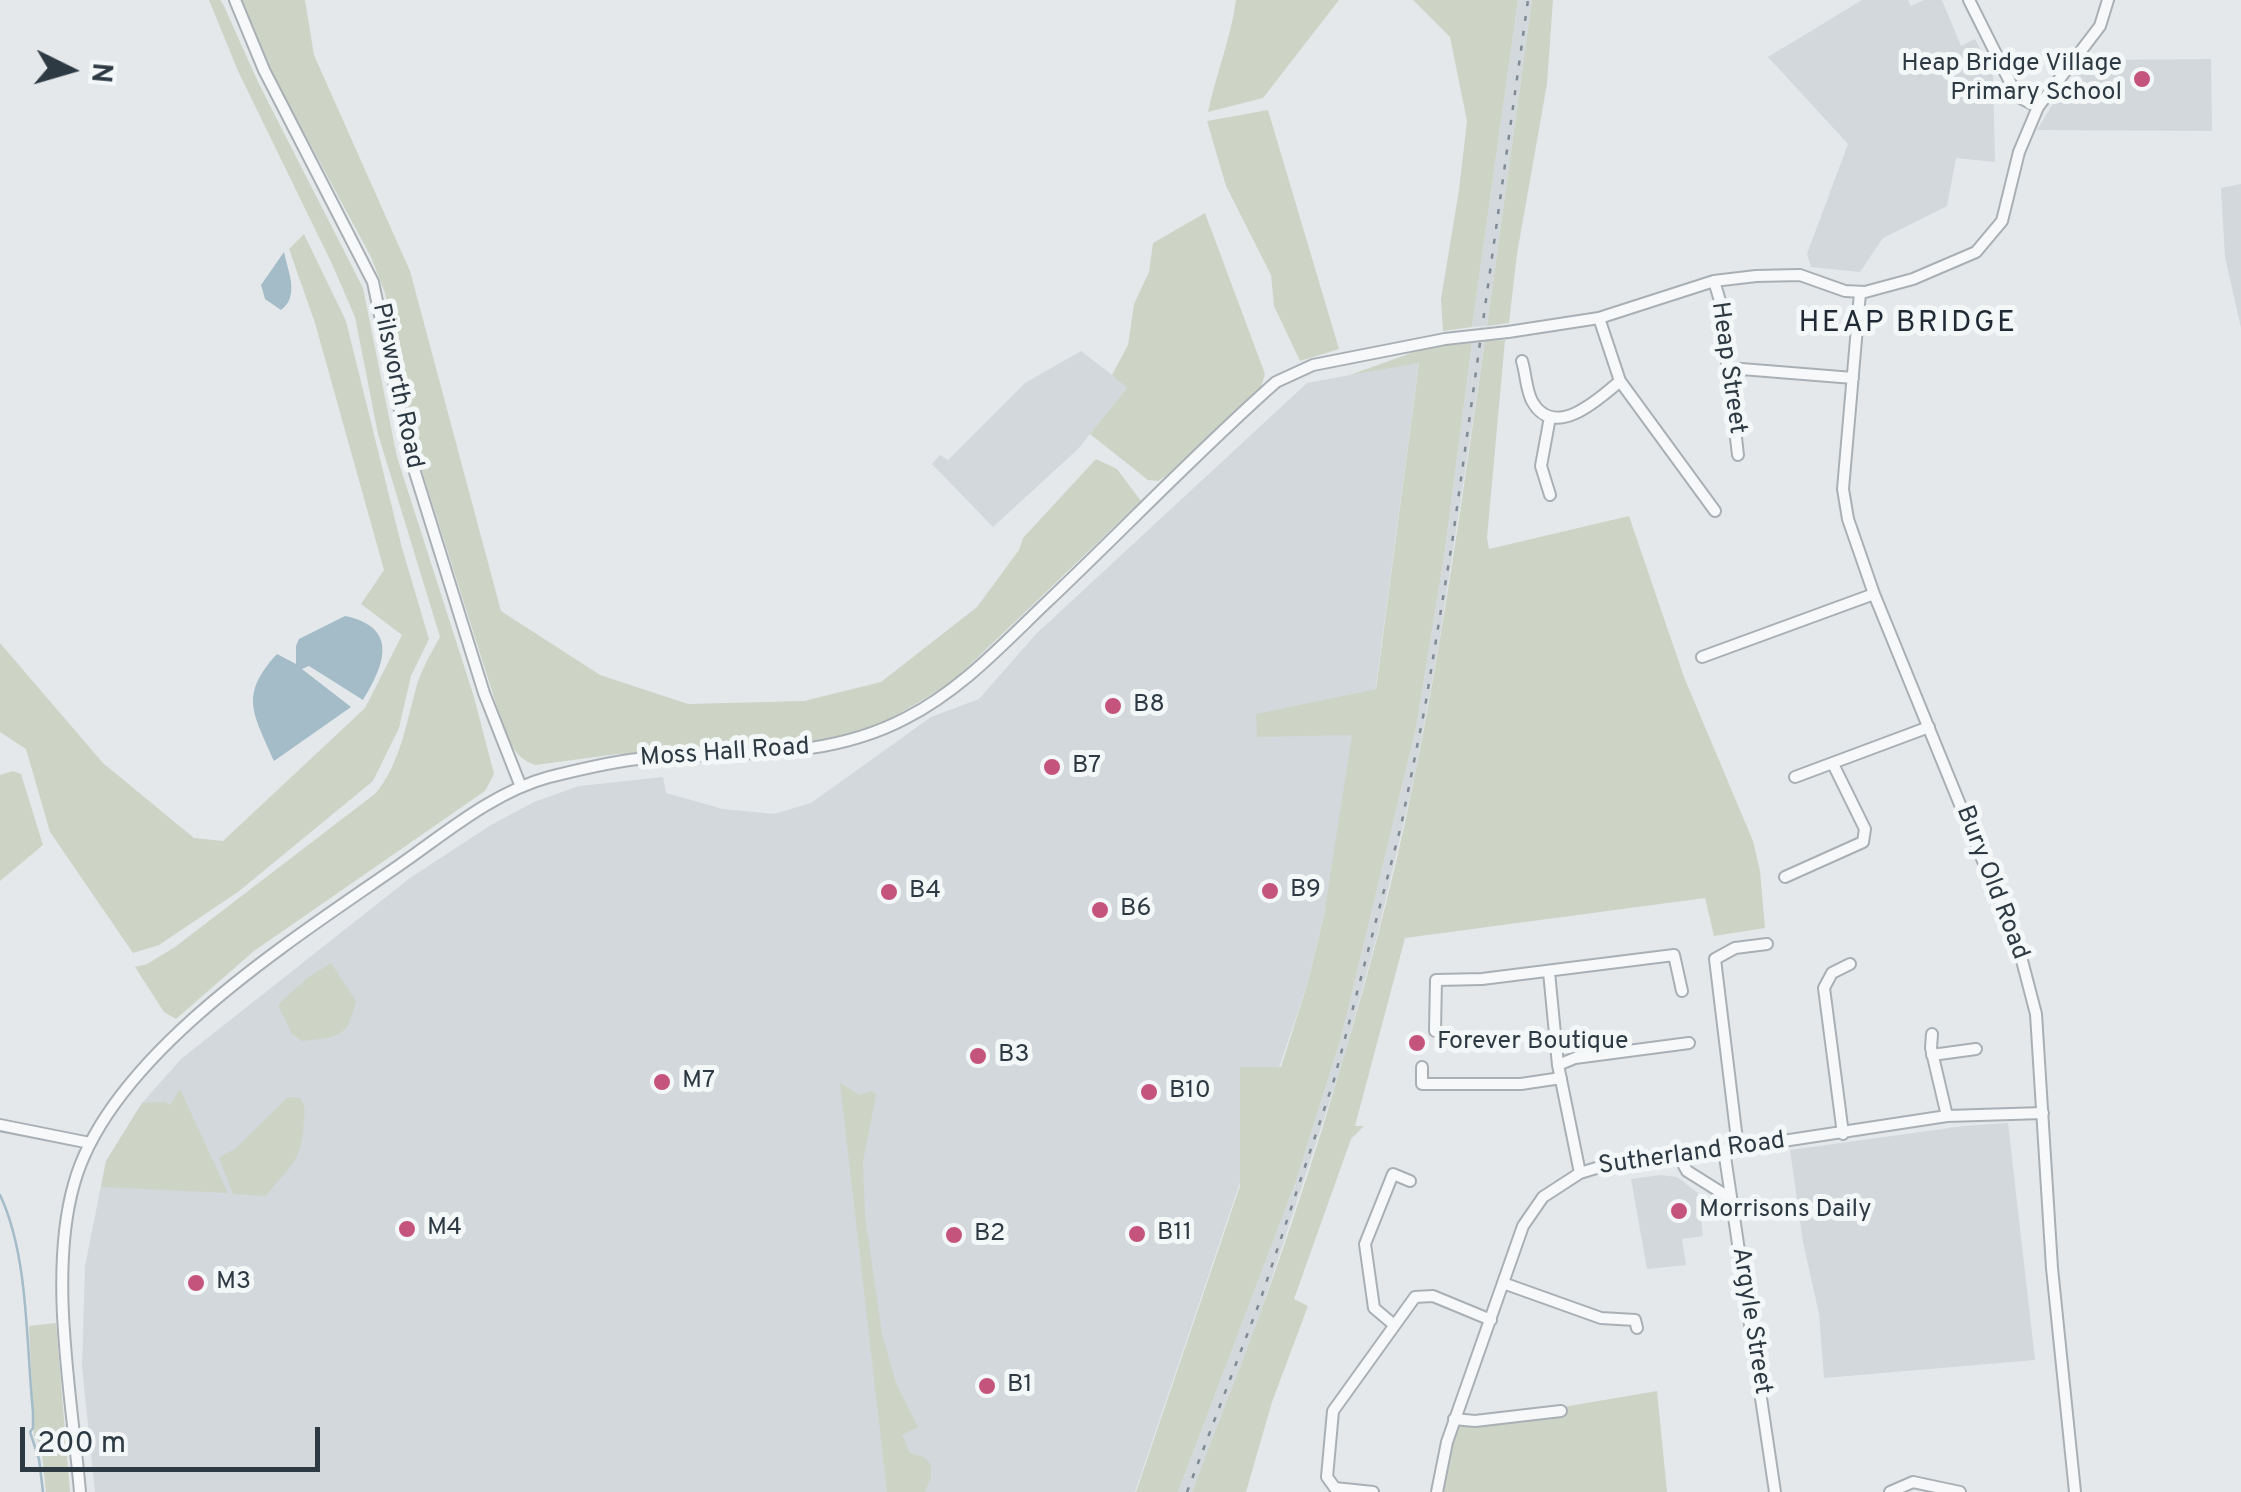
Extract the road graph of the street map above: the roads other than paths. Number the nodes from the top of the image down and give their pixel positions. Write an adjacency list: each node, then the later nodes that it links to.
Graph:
1 (236, 0): 21 (street, Pilsworth Road)
2 (1969, 0): 4 (street)
3 (2108, 0): 4 (street)
4 (2038, 107): 6 (street)
5 (1714, 280): 6 (street, Moss Hall Road); 7 (street, Moss Hall Road); 9 (street, Heap Street)
6 (1860, 293): 10 (street, Bury Old Road)
7 (1599, 318): 11 (street); 21 (street, Moss Hall Road, bridge)
8 (1522, 362): 12 (street)
9 (1729, 368): 10 (street); 13 (street, Heap Street)
10 (1853, 378): 16 (street, Bury Old Road)
11 (1620, 381): 12 (street); 15 (street)
12 (1550, 417): 14 (street)
13 (1738, 455)
14 (1550, 495)
15 (1715, 511)
16 (1874, 594): 17 (street); 18 (street, Bury Old Road)
17 (1702, 657)
18 (1929, 727): 19 (street); 37 (street, Bury Old Road)
19 (1833, 764): 20 (street); 22 (street)
20 (1795, 777)
21 (521, 786): 41 (street, Moss Hall Road)
22 (1785, 878)
23 (1767, 944): 42 (street)
24 (1850, 964): 28 (street)
25 (1549, 972): 26 (street); 29 (street); 34 (street)
26 (1682, 991)
27 (1810, 998): 28 (street)
28 (1824, 998): 40 (street)
29 (1434, 1031)
30 (1932, 1034): 33 (street)
31 (1689, 1044): 34 (street)
32 (1976, 1049): 33 (street)
33 (1932, 1055): 38 (street)
34 (1558, 1065): 36 (street)
35 (1422, 1067): 36 (street)
36 (1560, 1078): 45 (street)
37 (2042, 1113): 38 (street, Sutherland Road); 61 (street, Bury Old Road)
38 (1947, 1116): 40 (street, Sutherland Road)
39 (0, 1125): 41 (street)
40 (1843, 1134): 42 (street, Sutherland Road)
41 (90, 1142): 55 (street)
42 (1738, 1148): 43 (street, Sutherland Road)
43 (1724, 1150): 44 (street, Sutherland Road); 47 (street, Argyle Street)
44 (1678, 1156): 45 (street, Sutherland Road); 47 (street)
45 (1580, 1173): 48 (street, Sutherland Road)
46 (1410, 1181): 50 (street)
47 (1730, 1198): 58 (street, Argyle Street)
48 (1503, 1283): 49 (street, Sutherland Road); 51 (street)
49 (1490, 1320): 50 (street); 53 (street, Sutherland Road)
50 (1393, 1324): 54 (street)
51 (1637, 1328)
52 (1561, 1411): 53 (street)
53 (1454, 1419): 57 (street, Sutherland Road)
54 (1356, 1491): 56 (street)
55 (80, 1492)
56 (1373, 1492)
57 (1438, 1492)
58 (1775, 1492)
59 (1890, 1492): 60 (street)
60 (1960, 1492)
61 (2075, 1492)

